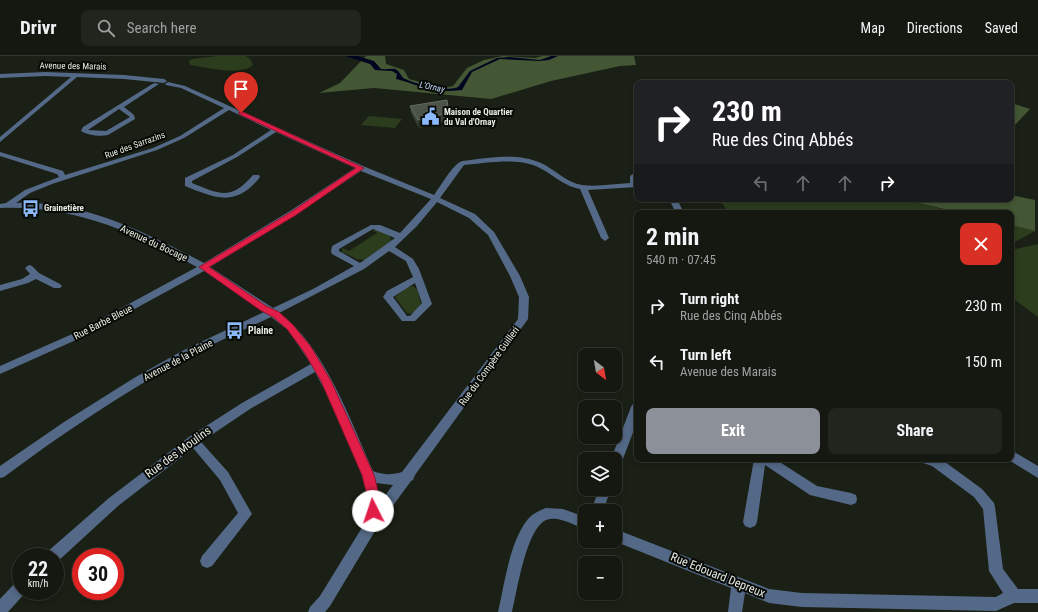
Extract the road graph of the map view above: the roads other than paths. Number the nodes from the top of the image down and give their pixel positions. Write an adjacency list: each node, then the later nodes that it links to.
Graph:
1 (3, 75): 2 (street, Avenue des Marais); 3 (street)
2 (76, 75): 4 (street, Avenue des Marais); 8 (street)
3 (0, 80)
4 (161, 83): 5 (street); 6 (street, Avenue des Marais)
5 (120, 107): 5 (street)
6 (229, 108): 7 (street, Avenue des Marais); 11 (street, Rue des Sarrazins)
7 (276, 129): 10 (street, Avenue des Marais); 12 (street)
8 (0, 140)
9 (0, 154): 11 (street)
10 (360, 168): 15 (street, Avenue des Marais); 21 (street, Rue Barbe Bleue)
11 (63, 178): 16 (street, Rue des Sarrazins)
12 (256, 178)
13 (634, 185): 14 (street)
14 (583, 187): 15 (street, Avenue de la Plaine); 19 (street)
15 (435, 199): 18 (street, Avenue de la Plaine); 39 (street, Rue du Compère Guilleri)
16 (9, 205): 17 (street, Avenue du Bocage); 21 (street, Avenue du Bocage)
17 (0, 206)
18 (401, 237): 20 (street, Avenue de la Plaine); 22 (street)
19 (605, 238)
20 (390, 247): 22 (street, Avenue de la Plaine); 23 (street)
21 (203, 267): 26 (street, Avenue du Bocage); 28 (street, Rue Barbe Bleue)
22 (361, 267): 26 (street, Avenue de la Plaine)
23 (418, 278): 23 (street)
24 (57, 286): 25 (street)
25 (0, 288)
26 (272, 312): 27 (street, Avenue du Bocage); 36 (street, Avenue de la Plaine)
27 (317, 366): 30 (street, Rue des Moulins); 38 (street, Avenue du Bocage)
28 (0, 370)
29 (634, 415): 31 (street)
30 (193, 440): 45 (street, Rue des Moulins); 46 (street)
31 (620, 452)
32 (1014, 457): 37 (street)
33 (760, 462): 43 (street)
34 (770, 462): 40 (street)
35 (936, 462): 48 (street)
36 (0, 473)
37 (1038, 473)
38 (368, 475): 39 (street); 42 (street, Avenue du Bocage)
39 (409, 476): 42 (street, Rue du Compère Guilleri)
40 (850, 499)
41 (578, 520): 53 (street)
42 (373, 522): 52 (street, Avenue du Bocage)
43 (750, 522)
44 (622, 538): 47 (street, Rue Edouard Depreux)
45 (62, 548)
46 (208, 561)
47 (739, 584): 48 (street, Rue Edouard Depreux); 54 (street)
48 (1014, 596): 49 (street, Rue Edouard Depreux)
49 (1038, 596)
50 (12, 597): 51 (street)
51 (0, 610)
52 (315, 612)
53 (505, 612)
54 (735, 612)

